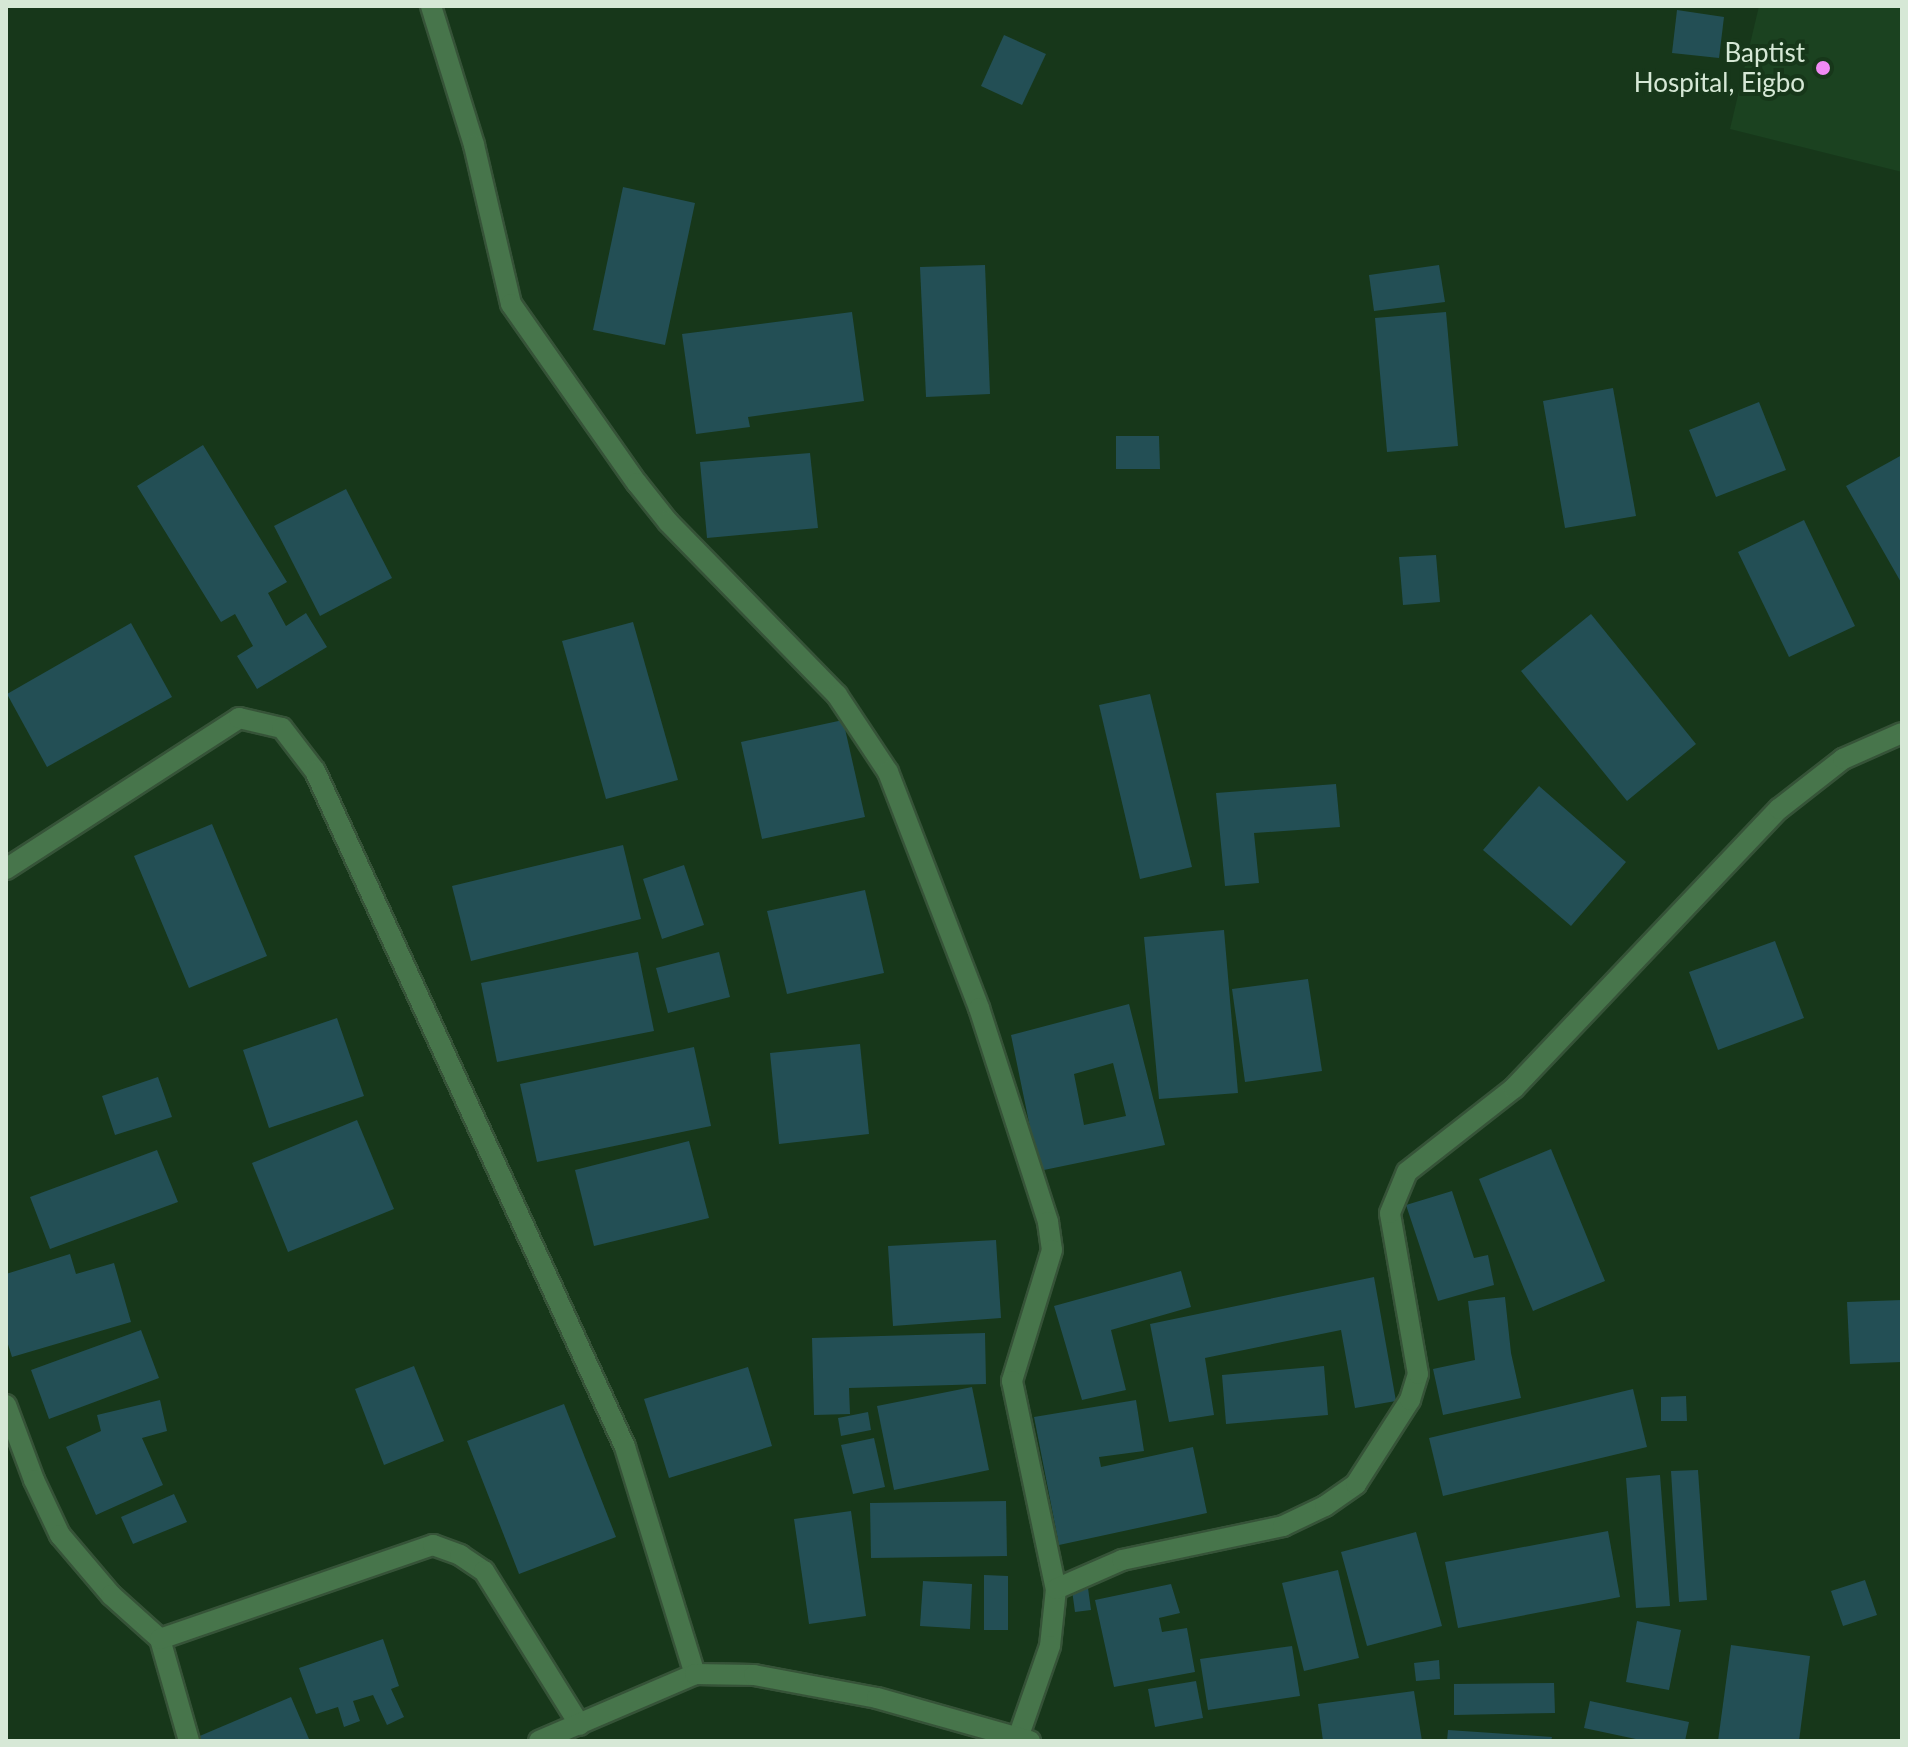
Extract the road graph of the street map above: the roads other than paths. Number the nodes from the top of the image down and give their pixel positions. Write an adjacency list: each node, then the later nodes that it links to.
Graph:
1 (431, 6): 5 (street)
2 (1902, 733): 5 (street)
3 (6, 869): 7 (street)
4 (6, 1405): 6 (street)
5 (1056, 1589): 10 (street)
6 (160, 1639): 8 (street); 11 (street)
7 (695, 1674): 8 (street); 9 (street)
8 (580, 1725): 12 (street)
9 (989, 1735): 10 (street)
10 (1024, 1739)
11 (189, 1741)
12 (539, 1741)

